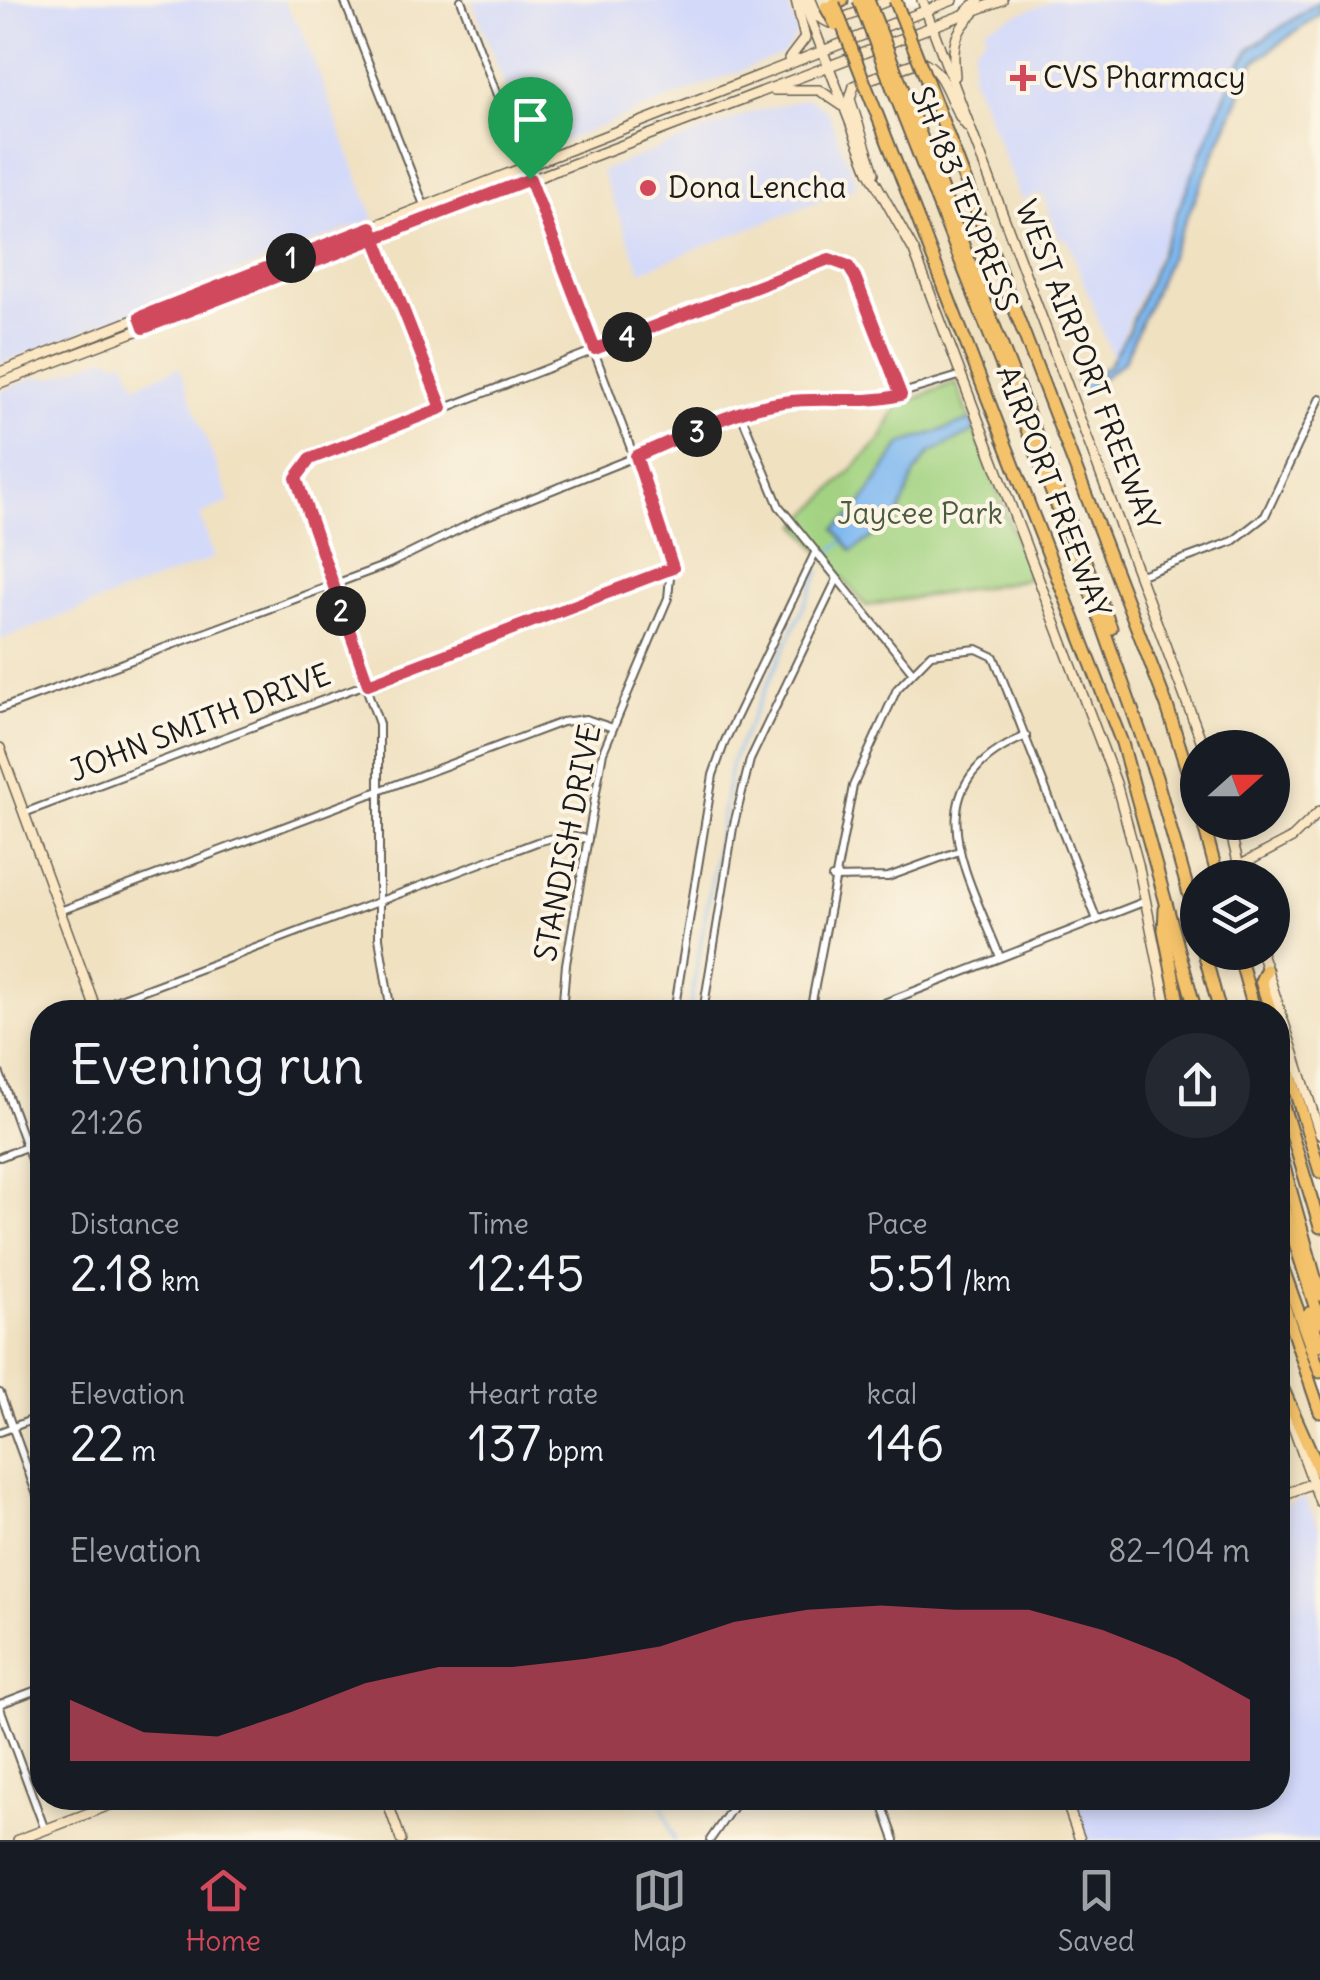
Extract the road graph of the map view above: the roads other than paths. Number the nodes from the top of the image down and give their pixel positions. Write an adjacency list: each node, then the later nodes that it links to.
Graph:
1 (344, 0): 25 (street)
2 (461, 0): 22 (street)
3 (799, 0): 14 (main road); 16 (main road)
4 (811, 0): 7 (main road)
5 (859, 0): 17 (highway, SH 183 TEXPRESS, bridge)
6 (868, 0): 17 (highway, SH 183 TEXPRESS, bridge)
7 (892, 0): 51 (highway, AIRPORT FREEWAY, bridge)
8 (953, 0): 11 (main road)
9 (1002, 0): 12 (main road)
10 (833, 2): 61 (highway, AIRPORT FREEWAY, bridge)
11 (924, 5): 13 (main road, WEST AIRPORT FREEWAY); 14 (main road)
12 (978, 6): 13 (main road); 18 (main road)
13 (932, 28): 15 (main road); 18 (main road, WEST AIRPORT FREEWAY)
14 (822, 49): 15 (main road); 16 (main road)
15 (830, 68): 19 (main road); 20 (main road)
16 (772, 71): 22 (main road)
17 (898, 88): 57 (highway, SH 183 TEXPRESS); 59 (highway, SH 183 TEXPRESS)
18 (956, 89): 21 (main road, WEST AIRPORT FREEWAY)
19 (771, 90): 20 (main road); 23 (main road)
20 (844, 106): 24 (main road)
21 (972, 129): 24 (main road); 41 (main road, WEST AIRPORT FREEWAY)
22 (525, 166): 23 (street); 25 (main road)
23 (530, 179): 26 (main road); 30 (street)
24 (875, 181): 32 (main road)
25 (424, 206): 26 (street); 27 (main road)
26 (428, 218): 28 (main road)
27 (371, 227): 28 (street); 29 (main road)
28 (376, 238): 29 (main road); 36 (street)
29 (142, 322): 31 (main road); 33 (main road)
30 (595, 349): 34 (street); 36 (street); 38 (street)
31 (0, 372)
32 (959, 376): 34 (street); 62 (main road)
33 (0, 383)
34 (901, 395): 37 (street)
35 (1320, 398): 41 (street)
36 (442, 408): 43 (street)
37 (741, 414): 38 (street); 39 (street)
38 (636, 456): 40 (street); 43 (street)
39 (815, 552): 42 (street); 75 (street)
40 (673, 568): 45 (street, JOHN SMITH DRIVE); 47 (street, STANDISH DRIVE)
41 (1141, 575): 48 (main road, WEST AIRPORT FREEWAY)
42 (837, 579): 44 (street); 76 (street)
43 (331, 586): 45 (street); 46 (street)
44 (911, 670): 49 (street); 60 (street)
45 (368, 684): 52 (street); 54 (street, JOHN SMITH DRIVE)
46 (0, 709)
47 (610, 727): 52 (street); 55 (street, STANDISH DRIVE)
48 (1197, 730)
49 (1026, 736): 56 (street); 65 (street)
50 (0, 748): 54 (main road)
51 (1180, 748)
52 (380, 790): 63 (street); 64 (street)
53 (1320, 811): 58 (main road)
54 (24, 814): 64 (main road)
55 (588, 839): 63 (street); 74 (street, STANDISH DRIVE)
56 (959, 851): 60 (street); 66 (street)
57 (1187, 860)
58 (1251, 860)
59 (1180, 862)
60 (832, 878): 77 (street)
61 (1166, 900): 80 (highway); 81 (highway, AIRPORT FREEWAY)
62 (1146, 901): 65 (street); 79 (main road)
63 (379, 902): 72 (street); 73 (street)
64 (60, 912): 71 (main road)
65 (1098, 920): 66 (street)
66 (1000, 957): 78 (street)
67 (1210, 970): 82 (highway)
68 (1216, 970): 83 (highway)
69 (1243, 970): 84 (highway)
70 (1266, 970): 85 (highway); 86 (main road)
71 (92, 1000)
72 (122, 1000)
73 (388, 1000)
74 (564, 1000)
75 (676, 1000)
76 (705, 1000)
77 (812, 1000)
78 (891, 1000)
79 (1166, 1000)
80 (1178, 1000)
81 (1193, 1000)
82 (1220, 1000)
83 (1222, 1000)
84 (1249, 1000)
85 (1267, 1000)
86 (1276, 1000)
87 (1290, 1043): 91 (main road)
88 (0, 1074): 93 (street)
89 (1290, 1075): 96 (highway)
90 (1290, 1130): 98 (highway)
91 (1320, 1134)
92 (30, 1146): 93 (street)
93 (27, 1147): 94 (street); 95 (street)
94 (30, 1156)
95 (0, 1157)
96 (1320, 1172)
97 (1290, 1188): 104 (highway)
98 (1308, 1190): 99 (highway); 101 (highway)
99 (1320, 1207)
100 (1290, 1227): 105 (highway)
101 (1320, 1227)
102 (1290, 1251): 107 (highway)
103 (1290, 1288): 108 (highway)
104 (1320, 1295)
105 (1320, 1322)
106 (1290, 1323): 111 (highway)
107 (1320, 1345)
108 (1320, 1372)
109 (0, 1393): 114 (street)
110 (1290, 1410): 117 (highway)
111 (1320, 1412)
112 (1290, 1415): 117 (main road)
113 (30, 1420): 114 (street)
114 (12, 1427): 115 (street); 116 (street)
115 (0, 1432)
116 (30, 1476)
117 (1316, 1478): 118 (main road); 119 (main road)
118 (1290, 1491)
119 (1320, 1502)
120 (30, 1693): 121 (street)
121 (0, 1706): 122 (street)
122 (30, 1789)
123 (38, 1810): 129 (street)
124 (97, 1810): 129 (main road)
125 (391, 1810): 131 (main road)
126 (731, 1810): 132 (street)
127 (885, 1810): 133 (street)
128 (1069, 1810): 134 (main road)
129 (45, 1830): 130 (main road)
130 (18, 1840)
131 (402, 1840)
132 (710, 1840)
133 (896, 1840)
134 (1080, 1840)

